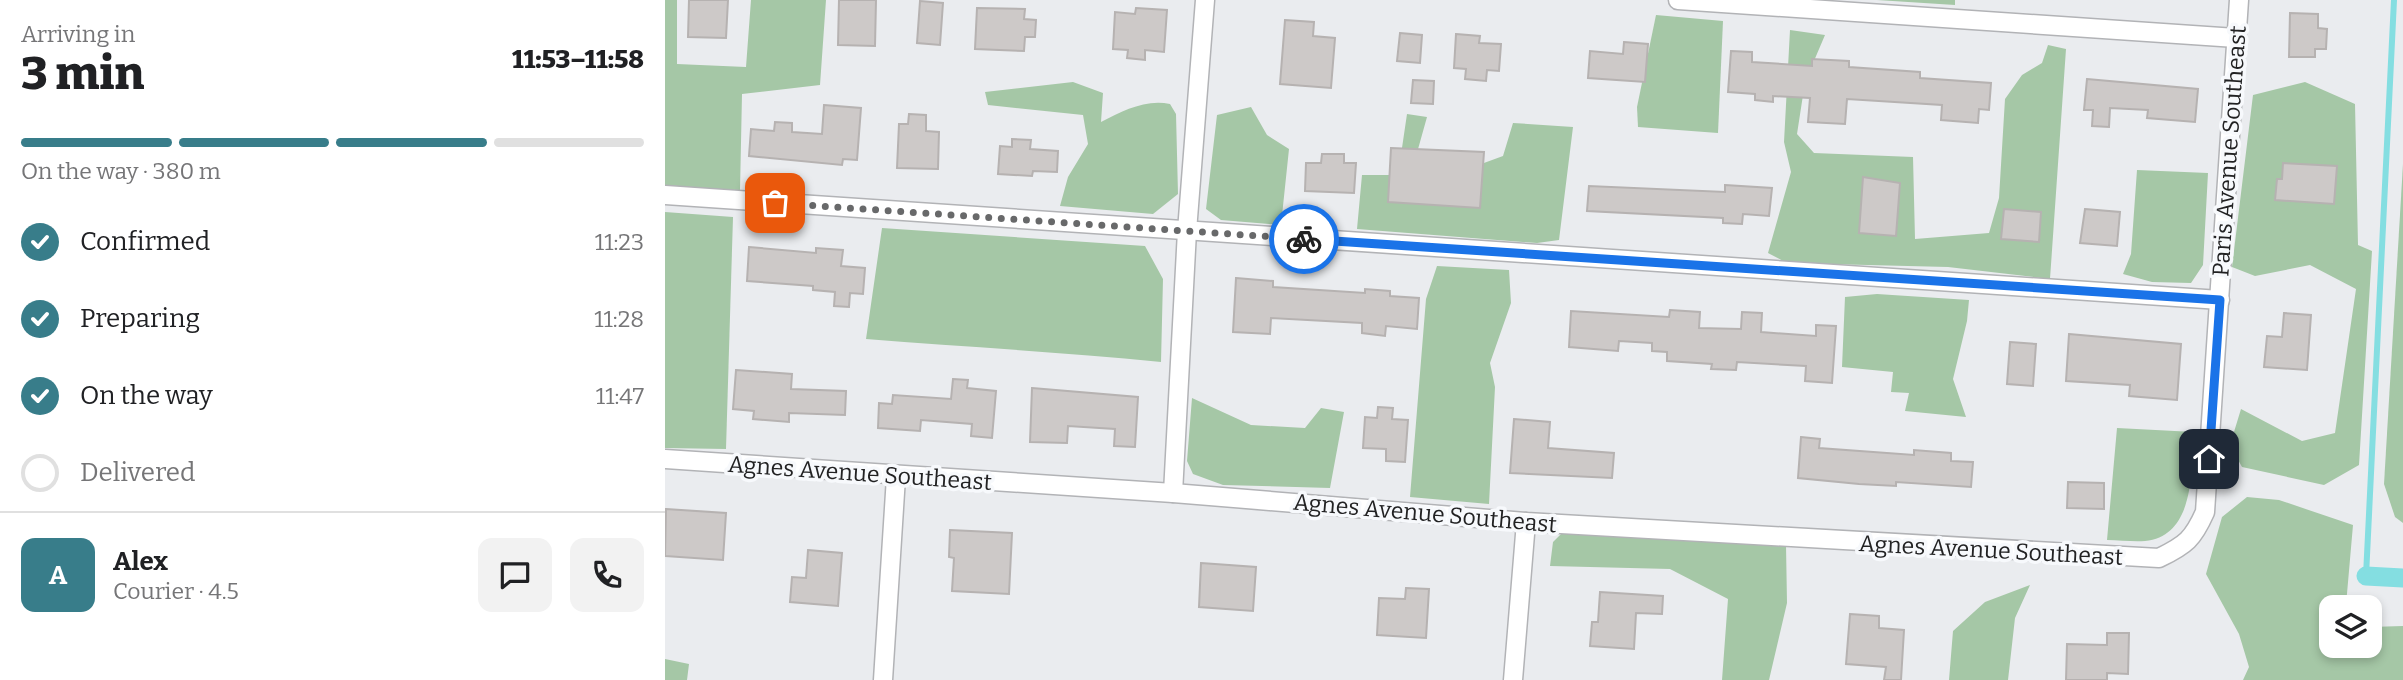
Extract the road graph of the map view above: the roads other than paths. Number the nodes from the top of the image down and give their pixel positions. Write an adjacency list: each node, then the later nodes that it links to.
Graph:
1 (1205, 0): 6 (street)
2 (1678, 0): 4 (street)
3 (2239, 0): 4 (street, Paris Avenue Southeast)
4 (2236, 38): 7 (street, Paris Avenue Southeast)
5 (665, 195): 6 (street)
6 (1187, 231): 7 (street); 10 (street)
7 (2220, 300): 12 (street, Paris Avenue Southeast)
8 (665, 459): 9 (street, Agnes Avenue Southeast)
9 (897, 477): 10 (street, Agnes Avenue Southeast); 13 (street)
10 (1173, 493): 11 (street, Agnes Avenue Southeast)
11 (1526, 522): 12 (street, Agnes Avenue Southeast); 14 (street)
12 (2183, 546)
13 (883, 680)
14 (1513, 680)

